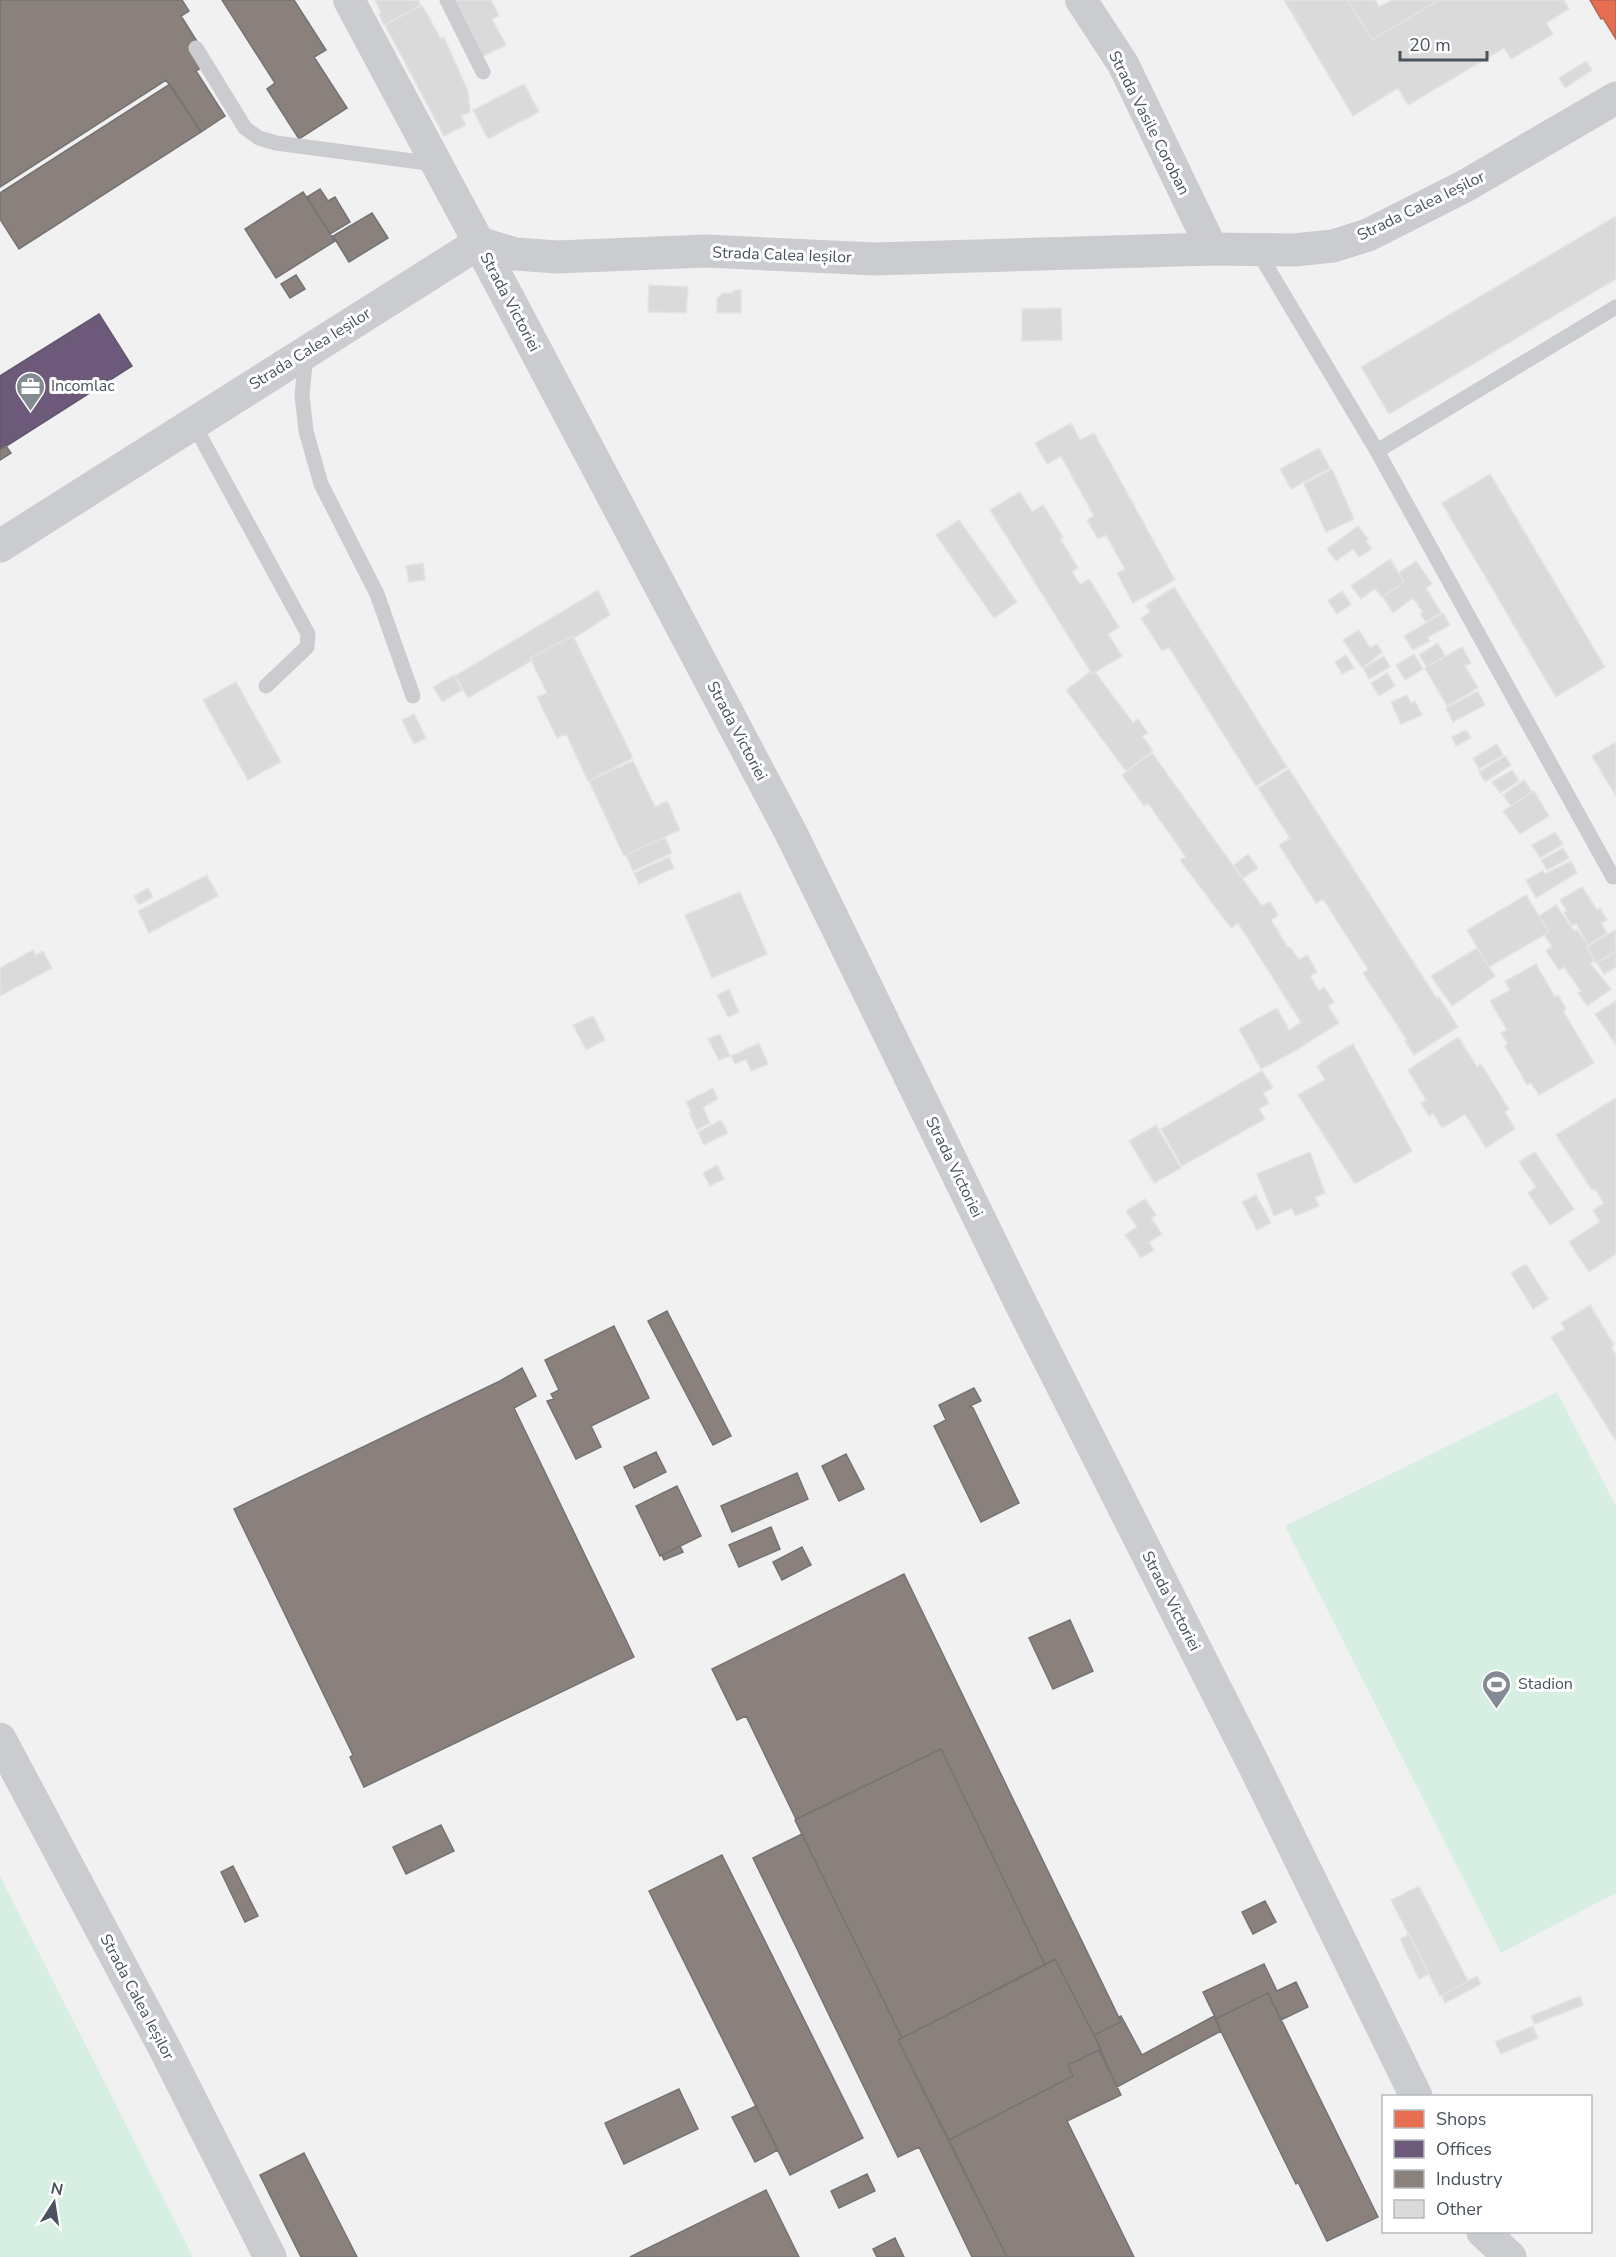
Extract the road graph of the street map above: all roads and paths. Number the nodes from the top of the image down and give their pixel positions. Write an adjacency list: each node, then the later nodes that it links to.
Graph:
1 (349, 0): 7 (street)
2 (447, 0): 5 (lane)
3 (1081, 0): 9 (street, Strada Vasile Coroban)
4 (196, 48): 7 (lane)
5 (483, 72)
6 (1616, 98): 10 (street, Strada Calea Ieșilor)
7 (435, 164): 8 (street)
8 (479, 243): 9 (street, Strada Calea Ieșilor); 12 (street, Strada Calea Ieșilor); 20 (street, Strada Victoriei)
9 (1212, 249): 10 (street, Strada Calea Ieșilor)
10 (1257, 250): 14 (lane)
11 (1616, 307): 14 (lane)
12 (306, 351): 13 (street, Strada Calea Ieșilor); 17 (lane)
13 (193, 423): 15 (street, Strada Calea Ieșilor); 16 (lane)
14 (1377, 451): 18 (lane)
15 (0, 546)
16 (266, 686)
17 (413, 696)
18 (1613, 877)
19 (0, 1740): 22 (street, Strada Calea Ieșilor)
20 (1415, 2095)
21 (1484, 2233): 23 (street)
22 (270, 2257)
23 (1510, 2257)

